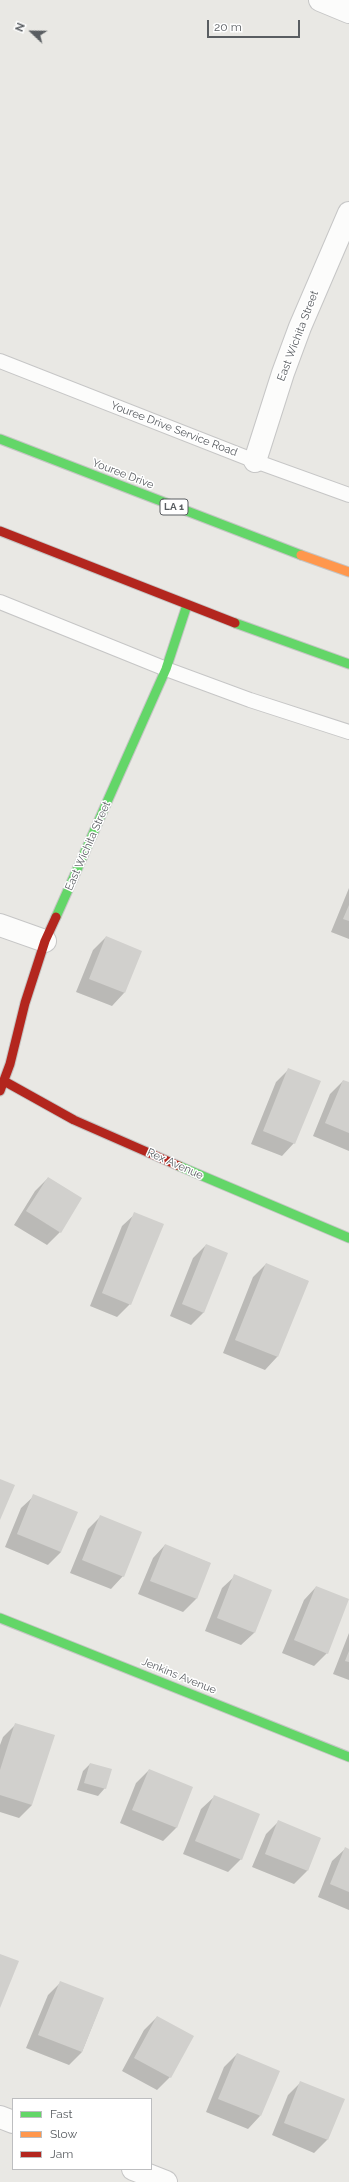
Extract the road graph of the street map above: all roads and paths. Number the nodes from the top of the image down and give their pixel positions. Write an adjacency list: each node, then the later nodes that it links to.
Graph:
1 (320, 0): 2 (street)
2 (349, 12)
3 (349, 213): 6 (street, East Wichita Street)
4 (0, 361): 6 (lane, Youree Drive Service Road)
5 (0, 439): 9 (street, Youree Drive / LA 1)
6 (254, 461): 7 (lane, Youree Drive Service Road)
7 (349, 495)
8 (0, 531): 11 (street)
9 (349, 572)
10 (0, 602): 13 (lane)
11 (187, 605): 12 (street); 13 (street, East Wichita Street)
12 (349, 664)
13 (166, 670): 14 (lane); 16 (street, East Wichita Street)
14 (349, 732)
15 (0, 925): 16 (street)
16 (45, 941): 17 (street, East Wichita Street)
17 (4, 1081): 18 (street, East Wichita Street); 19 (street, Rex Avenue)
18 (0, 1091)
19 (349, 1238)
20 (0, 1618): 21 (street, Jenkins Avenue)
21 (349, 1757)
22 (0, 2117): 23 (street)
23 (12, 2122)
24 (136, 2170): 25 (street)
25 (166, 2182)

